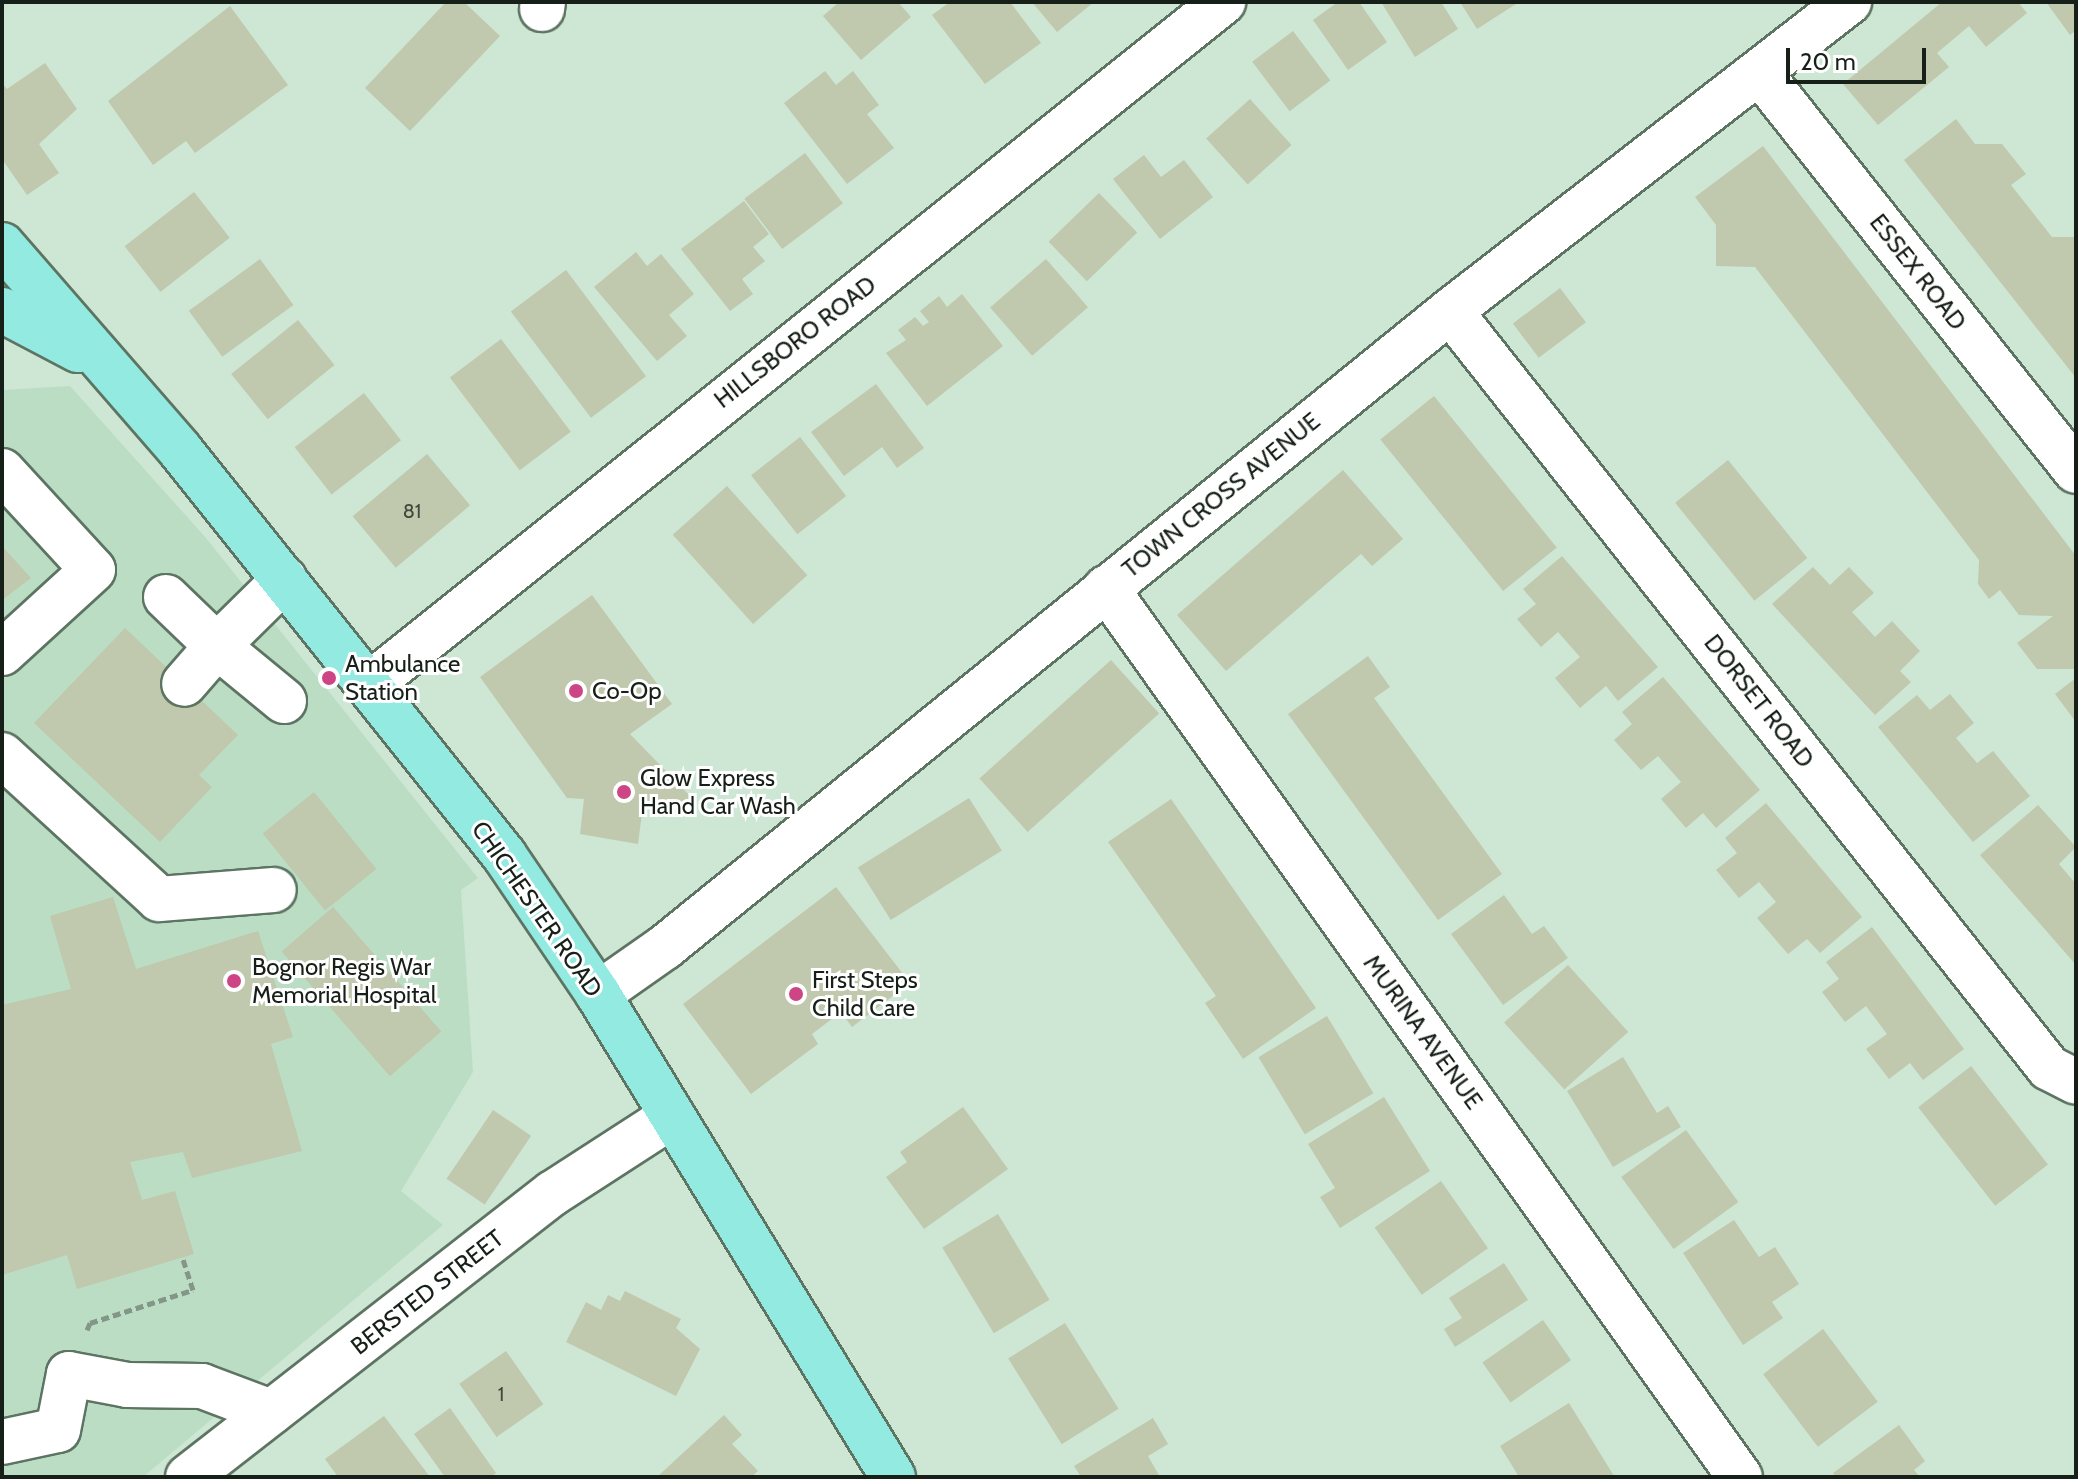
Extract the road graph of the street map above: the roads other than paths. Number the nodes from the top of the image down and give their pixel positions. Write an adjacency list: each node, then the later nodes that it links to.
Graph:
1 (1223, 2): 16 (street, HILLSBORO ROAD)
2 (1849, 2): 3 (street, TOWN CROSS AVENUE)
3 (1760, 73): 6 (street, TOWN CROSS AVENUE); 9 (street, ESSEX ROAD)
4 (2, 245): 7 (main road, CHICHESTER ROAD)
5 (2, 310): 7 (main road, CHICHESTER ROAD)
6 (1450, 311): 11 (street, TOWN CROSS AVENUE); 21 (street, DORSET ROAD)
7 (120, 383): 10 (main road, CHICHESTER ROAD)
8 (2, 471): 14 (street)
9 (2076, 471)
10 (285, 579): 13 (street); 16 (main road, CHICHESTER ROAD)
11 (1106, 588): 20 (street, TOWN CROSS AVENUE); 27 (street, MURINA AVENUE)
12 (166, 597): 13 (street)
13 (217, 646): 15 (street); 17 (street)
14 (2, 653)
15 (184, 684)
16 (369, 685): 20 (main road, CHICHESTER ROAD)
17 (284, 701)
18 (2, 755): 19 (street)
19 (274, 890)
20 (598, 994): 22 (main road, CHICHESTER ROAD)
21 (2076, 1082)
22 (672, 1116): 23 (street, BERSTED STREET); 26 (main road, CHICHESTER ROAD)
23 (271, 1412): 24 (street); 25 (street, BERSTED STREET)
24 (2, 1442)
25 (188, 1477)
26 (893, 1477)
27 (1740, 1477)

